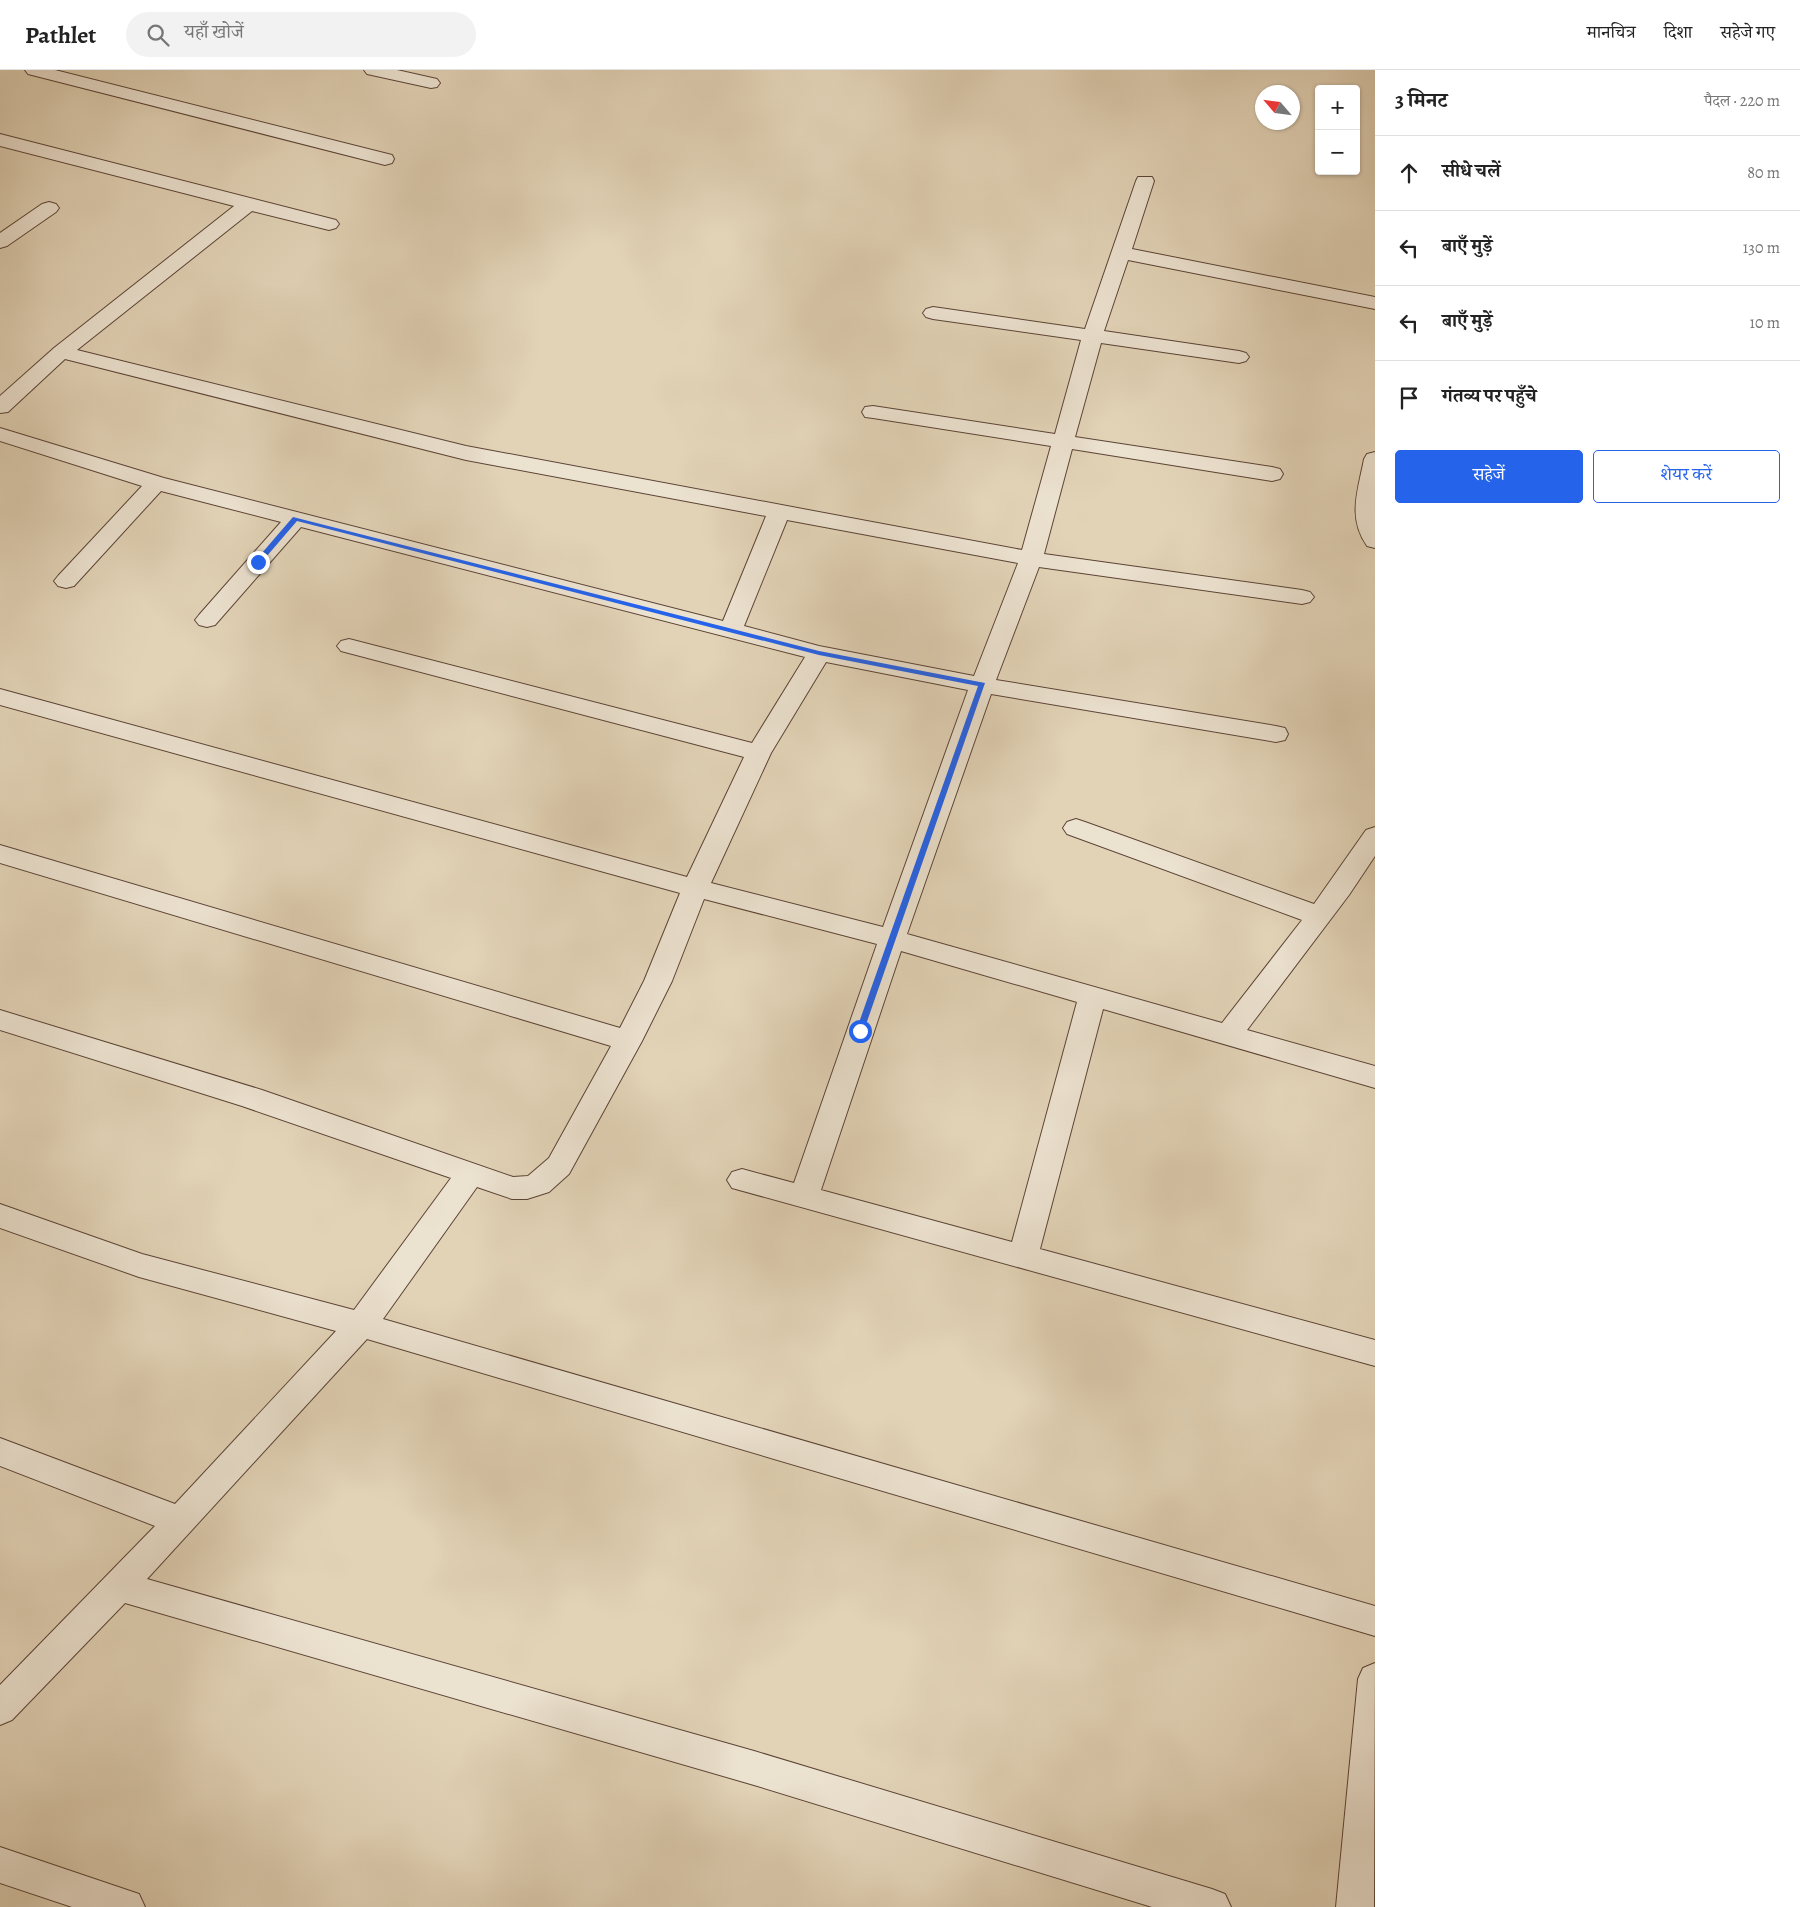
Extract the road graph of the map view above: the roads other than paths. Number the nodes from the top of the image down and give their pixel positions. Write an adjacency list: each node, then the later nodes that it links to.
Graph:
1 (34, 70): 5 (street)
2 (374, 70): 3 (street)
3 (431, 83)
4 (0, 140): 7 (street)
5 (385, 159)
6 (1145, 181): 11 (street)
7 (249, 204): 9 (street); 15 (street)
8 (49, 208): 10 (street)
9 (329, 224)
10 (0, 242)
11 (1120, 253): 12 (street); 14 (street)
12 (1375, 303)
13 (932, 313): 14 (street)
14 (1092, 337): 16 (street); 20 (street)
15 (60, 352): 17 (street); 24 (street)
16 (1238, 357)
17 (0, 407)
18 (873, 412): 20 (street)
19 (0, 434): 23 (street)
20 (1063, 442): 22 (street); 27 (street)
21 (1375, 459): 26 (street)
22 (1272, 474)
23 (156, 483): 25 (street); 28 (street)
24 (779, 512): 27 (street); 31 (street)
25 (296, 519): 30 (street); 31 (street)
26 (1375, 541)
27 (1031, 559): 29 (street); 34 (street)
28 (66, 581)
29 (1302, 597)
30 (207, 620)
31 (730, 630): 33 (street)
32 (349, 646): 37 (street)
33 (819, 653): 34 (street); 37 (street)
34 (982, 685): 36 (street); 43 (street)
35 (0, 697): 41 (street)
36 (1276, 734)
37 (759, 753): 41 (street)
38 (1076, 828): 42 (street)
39 (1375, 836): 42 (street)
40 (0, 854): 47 (street)
41 (694, 888): 43 (street); 47 (street)
42 (1319, 916): 46 (street)
43 (892, 939): 44 (street); 51 (street)
44 (1092, 997): 46 (street); 53 (street)
45 (0, 1020): 49 (street)
46 (1228, 1036): 48 (street)
47 (628, 1041): 49 (street)
48 (1375, 1077)
49 (470, 1174): 54 (street)
50 (742, 1180): 51 (street)
51 (804, 1197): 53 (street)
52 (0, 1216): 54 (street)
53 (1023, 1257): 55 (street)
54 (361, 1325): 57 (street); 59 (street)
55 (1375, 1353)
56 (0, 1452): 57 (street)
57 (181, 1522): 58 (street)
58 (119, 1586): 61 (street); 65 (street)
59 (1375, 1621)
60 (1375, 1679): 63 (street)
61 (0, 1710)
62 (0, 1865): 64 (street)
63 (1362, 1899)
64 (126, 1907)
65 (1212, 1907)

